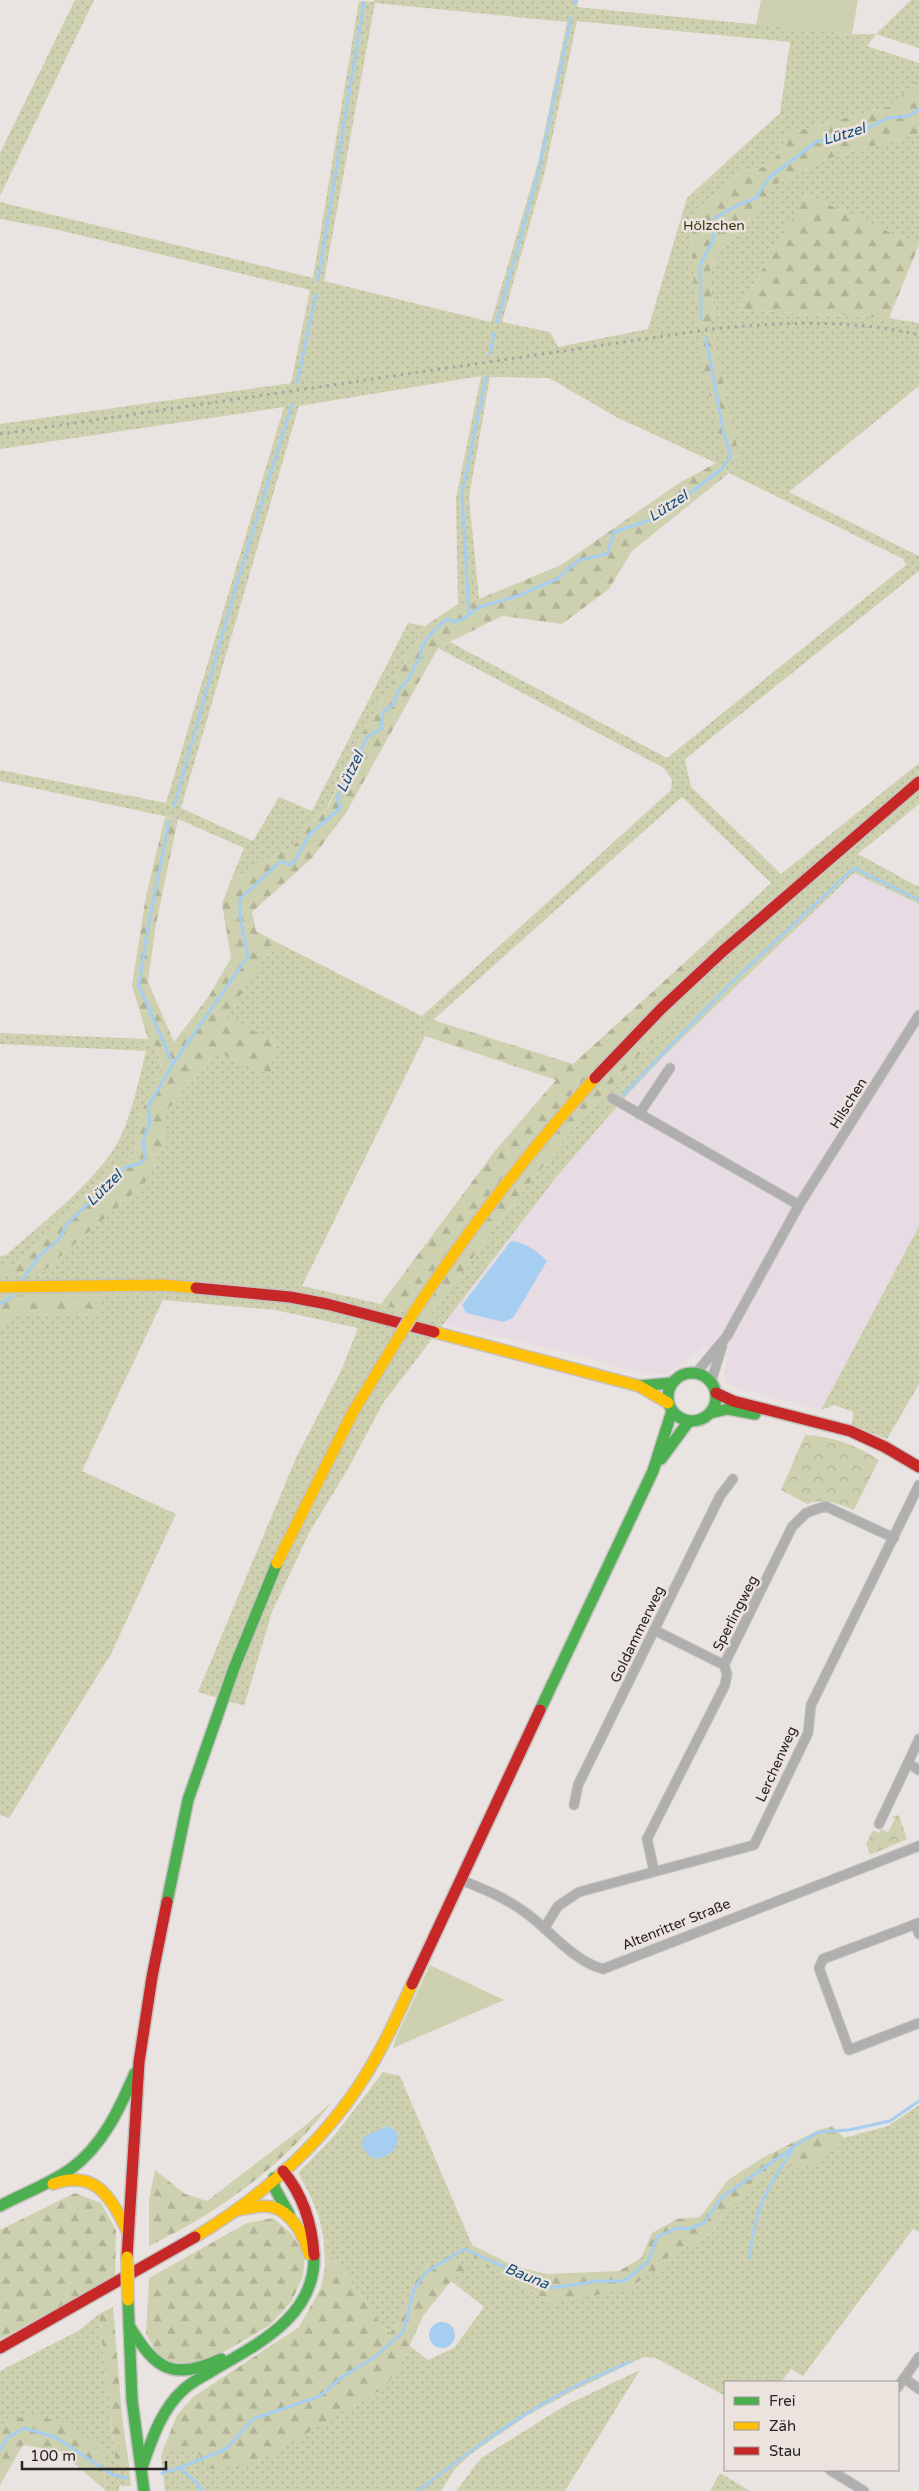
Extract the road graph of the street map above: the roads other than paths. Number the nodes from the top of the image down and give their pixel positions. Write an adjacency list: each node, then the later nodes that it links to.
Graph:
1 (919, 782): 36 (main road, bridge)
2 (919, 1015): 6 (street, Hilschen)
3 (670, 1068): 5 (street)
4 (612, 1098): 5 (street)
5 (639, 1114): 6 (street)
6 (799, 1205): 8 (street, Hilschen)
7 (2, 1287): 11 (main road)
8 (723, 1343): 9 (street, Hilschen); 12 (street, Hilschen)
9 (696, 1373): 10 (main road); 12 (main road)
10 (671, 1383): 11 (main road); 13 (main road)
11 (639, 1386): 13 (main road)
12 (713, 1388): 14 (main road); 16 (main road)
13 (670, 1407): 15 (main road); 18 (main road)
14 (710, 1413): 15 (main road); 16 (main road)
15 (689, 1421): 18 (main road)
16 (819, 1423): 17 (main road)
17 (919, 1467)
18 (653, 1471): 31 (main road)
19 (733, 1479): 22 (street, Goldammerweg)
20 (919, 1484): 21 (street, Lerchenweg)
21 (894, 1538): 23 (street, Sperlingweg); 30 (street, Lerchenweg)
22 (654, 1630): 23 (street); 27 (street, Goldammerweg)
23 (724, 1665): 30 (street, Sperlingweg)
24 (919, 1740): 25 (street)
25 (908, 1763): 26 (street); 28 (street)
26 (919, 1770)
27 (574, 1805)
28 (879, 1824)
29 (919, 1846): 33 (street, Altenritter Straße)
30 (654, 1872): 33 (street, Lerchenweg)
31 (461, 1880): 33 (street, Altenritter Straße); 37 (main road)
32 (917, 1924): 34 (street); 35 (street)
33 (545, 1927)
34 (919, 1934)
35 (919, 2023)
36 (139, 2062): 38 (main road); 42 (main road)
37 (279, 2175): 39 (main road); 41 (main road); 49 (main road)
38 (0, 2206)
39 (236, 2210): 41 (main road); 44 (main road)
40 (0, 2212): 42 (main road)
41 (289, 2214): 43 (main road)
42 (128, 2232): 43 (main road, bridge)
43 (130, 2327): 49 (main road)
44 (0, 2347)
45 (919, 2357): 46 (street)
46 (904, 2378): 47 (street); 48 (street)
47 (899, 2386)
48 (919, 2389)
49 (142, 2470): 51 (main road)
50 (835, 2471): 52 (street)
51 (144, 2491)
52 (864, 2491)

